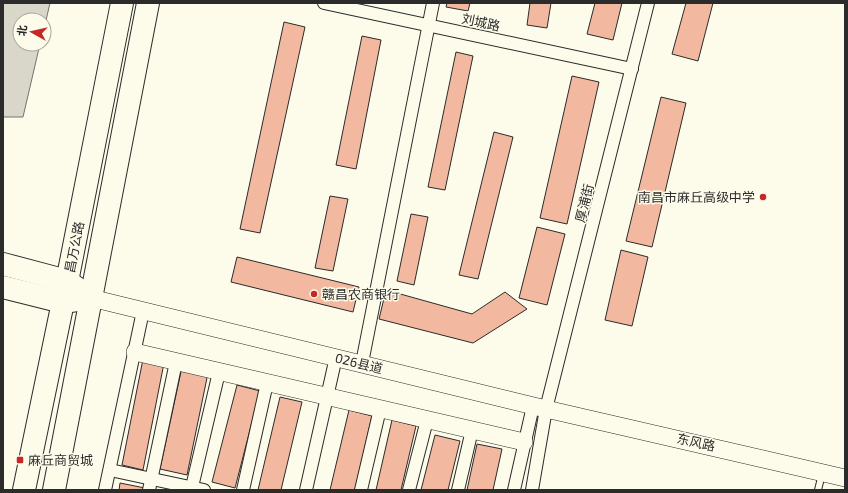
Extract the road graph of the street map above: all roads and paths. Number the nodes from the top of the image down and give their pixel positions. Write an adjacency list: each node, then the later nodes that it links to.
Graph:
1 (122, 3): 9 (highway, 昌万公路)
2 (148, 3): 11 (highway, 昌万公路)
3 (324, 3): 6 (street, 刘城路)
4 (433, 3): 6 (street)
5 (648, 3): 7 (street, 厚浦街)
6 (429, 26): 7 (street, 刘城路); 17 (street)
7 (632, 69): 21 (street, 厚浦街)
8 (3, 264): 9 (highway)
9 (67, 281): 11 (highway); 12 (highway, 昌万公路)
10 (3, 287): 12 (highway)
11 (90, 298): 12 (highway); 13 (main road, 026县道); 32 (highway, 昌万公路)
12 (63, 302): 31 (highway, 昌万公路)
13 (143, 311): 14 (street); 15 (main road, 026县道)
14 (135, 352): 16 (main road); 26 (street)
15 (336, 357): 17 (main road, 026县道); 20 (street)
16 (176, 362): 18 (main road); 29 (street)
17 (362, 363): 21 (main road, 026县道)
18 (219, 372): 19 (main road); 30 (street)
19 (267, 383): 20 (main road); 35 (street)
20 (327, 397): 22 (main road); 36 (street)
21 (540, 407): 25 (street); 27 (main road, 东风路); 41 (street)
22 (380, 409): 23 (main road); 37 (street)
23 (427, 420): 24 (main road); 38 (street)
24 (472, 430): 25 (main road); 39 (street)
25 (524, 442): 40 (street)
26 (110, 470): 29 (street); 33 (street)
27 (823, 472): 28 (main road, 东风路); 42 (lane)
28 (845, 478)
29 (151, 484): 30 (street)
30 (192, 487): 34 (street)
31 (24, 490)
32 (54, 490)
33 (105, 490)
34 (204, 490)
35 (243, 490)
36 (306, 490)
37 (361, 490)
38 (409, 490)
39 (458, 490)
40 (514, 490)
41 (532, 490)
42 (818, 490)

